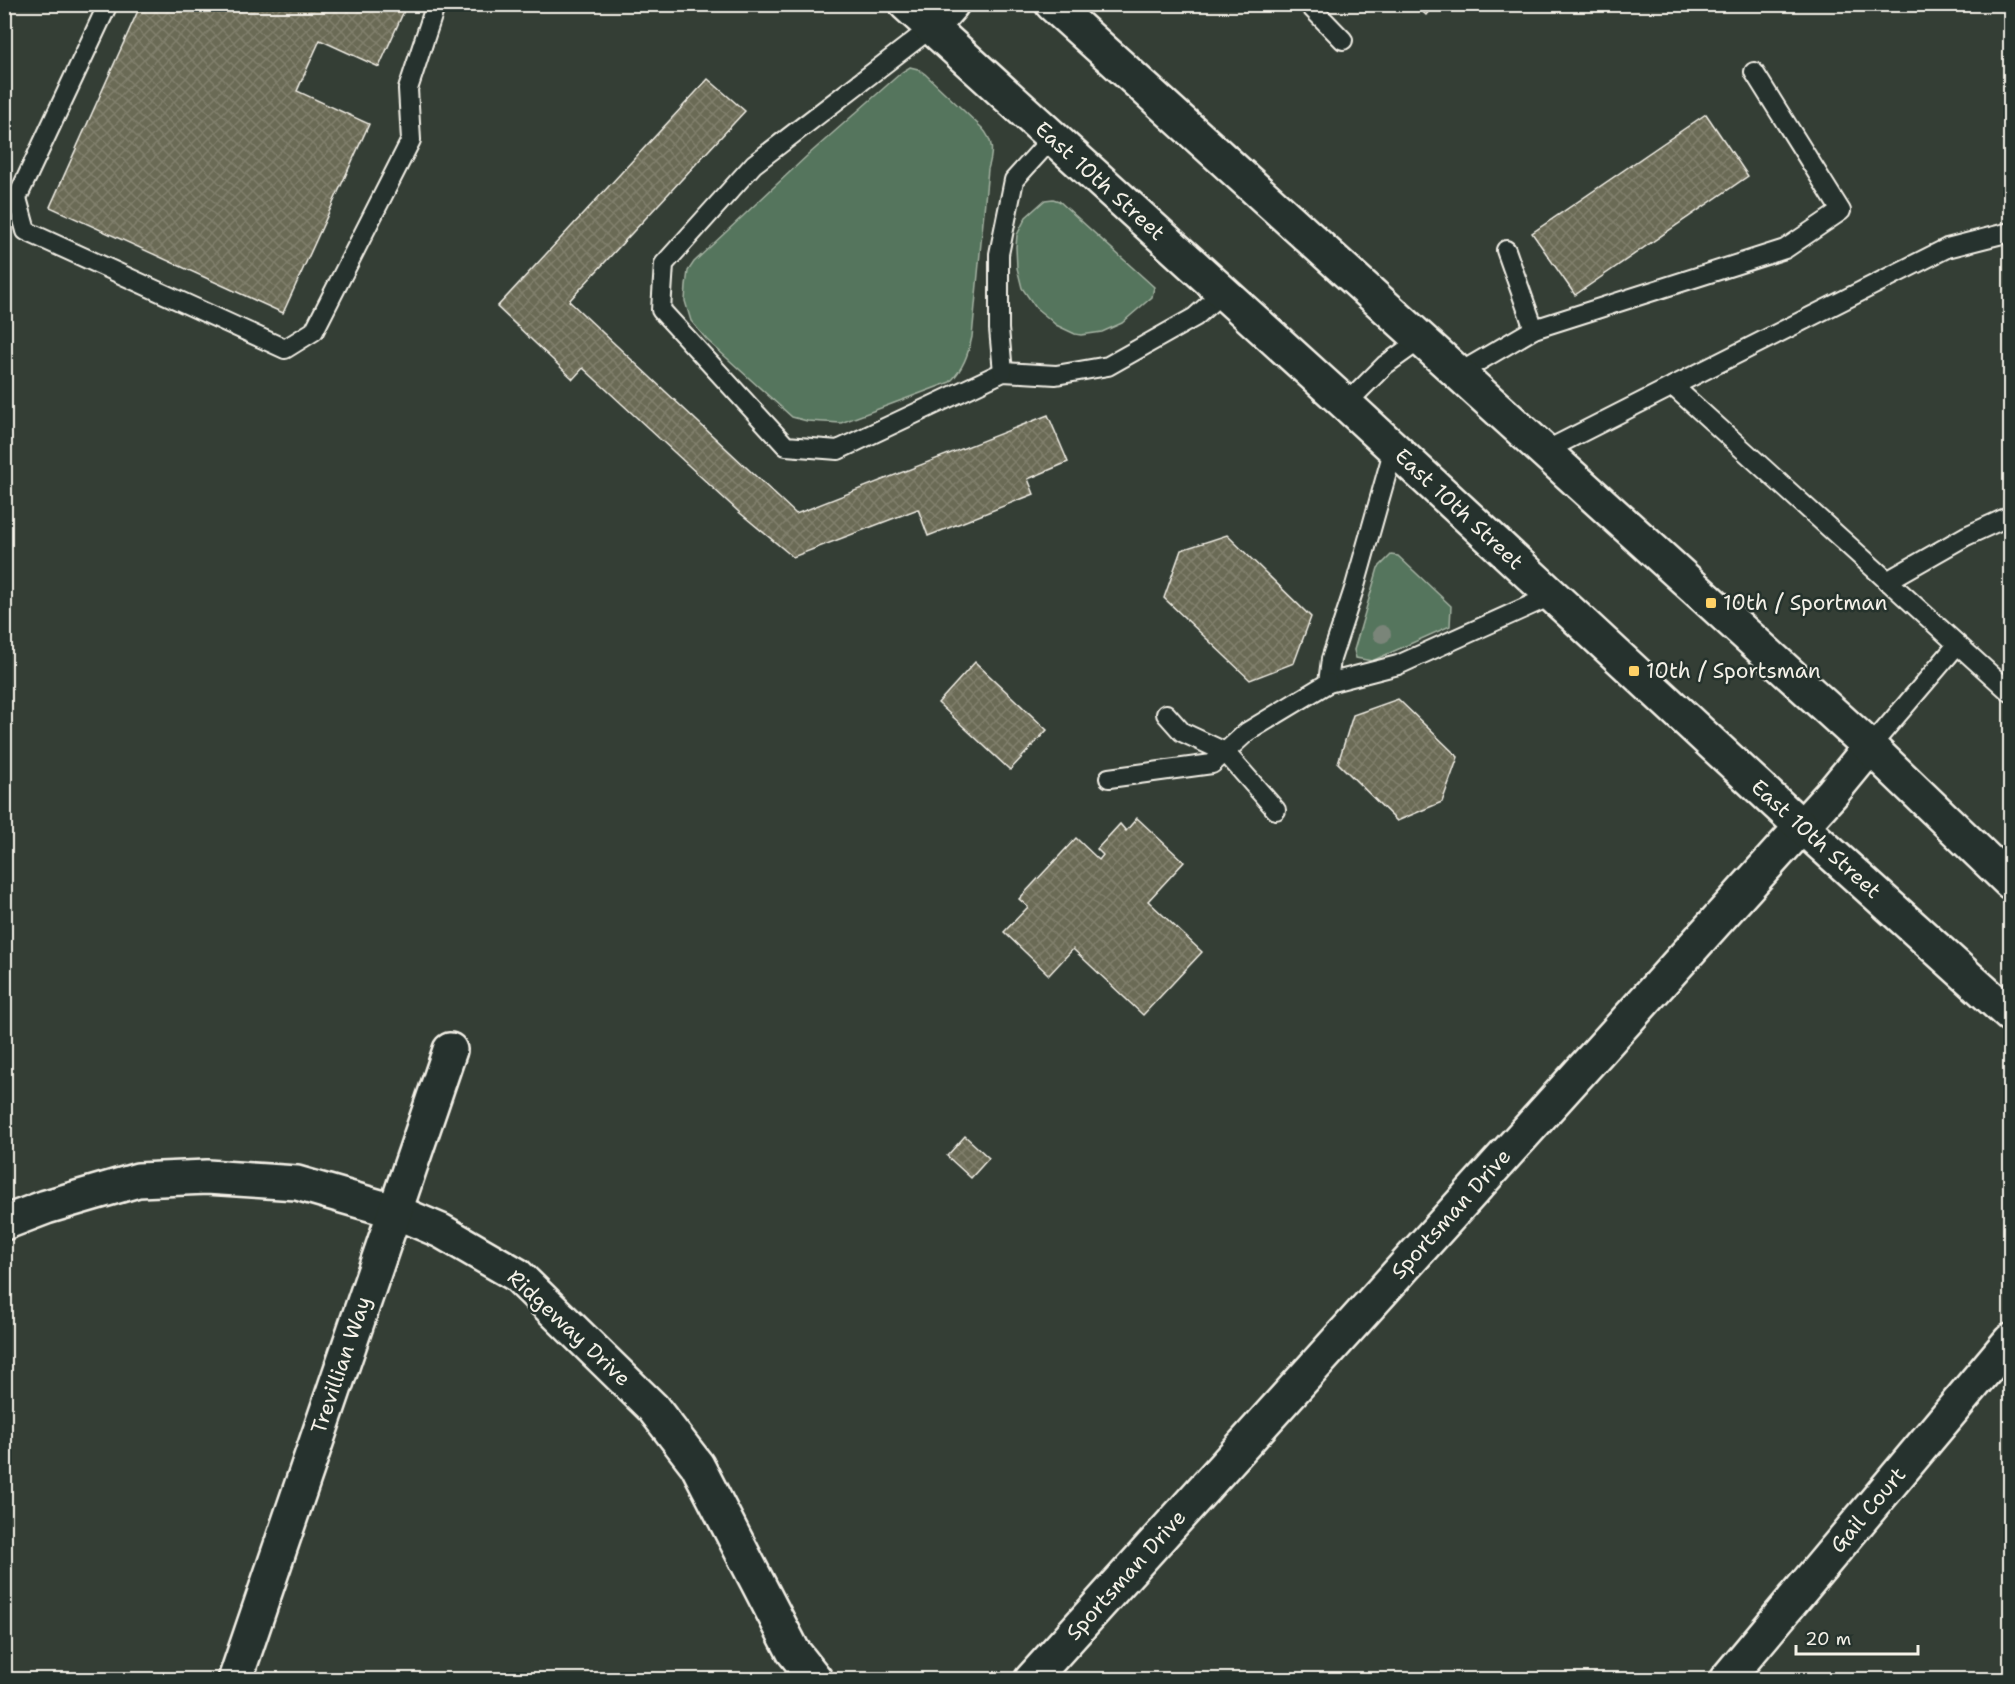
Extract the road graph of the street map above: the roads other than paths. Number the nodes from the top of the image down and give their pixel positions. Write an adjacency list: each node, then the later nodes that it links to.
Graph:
1 (108, 4): 2 (lane)
2 (436, 4)
3 (906, 4): 7 (street, East 10th Street)
4 (952, 4): 7 (street)
5 (1052, 4): 15 (street)
6 (1308, 4): 8 (lane)
7 (931, 28): 10 (street, East 10th Street); 16 (lane)
8 (1343, 40)
9 (1754, 72): 14 (lane)
10 (1052, 138): 13 (street, East 10th Street); 16 (lane)
11 (2010, 232): 18 (lane)
12 (1506, 250): 14 (lane)
13 (1223, 292): 16 (lane); 19 (street, East 10th Street)
14 (1534, 329): 17 (lane)
15 (1420, 340): 17 (street); 19 (lane)
16 (1002, 372)
17 (1457, 374): 21 (street)
18 (1673, 386): 21 (lane); 23 (lane)
19 (1346, 405): 20 (street, East 10th Street)
20 (1394, 448): 24 (street, East 10th Street); 26 (lane)
21 (1543, 452): 29 (street)
22 (2010, 516): 23 (lane)
23 (1887, 581): 25 (lane)
24 (1552, 595): 26 (lane); 33 (street, East 10th Street)
25 (1957, 645): 27 (lane); 29 (lane)
26 (1328, 683): 30 (lane)
27 (2010, 692)
28 (1166, 714): 30 (lane)
29 (1870, 747): 33 (street, Sportsman Drive); 34 (street)
30 (1225, 752): 31 (lane); 32 (lane)
31 (1108, 778)
32 (1276, 810)
33 (1801, 826): 35 (street, East 10th Street); 42 (street, Sportsman Drive)
34 (2010, 882)
35 (2010, 1016)
36 (450, 1050): 37 (street, Trevillian Way)
37 (394, 1210): 38 (street, Ridgeway Drive); 40 (street, Trevillian Way); 41 (street, Ridgeway Drive)
38 (4, 1223)
39 (2010, 1341): 43 (street, Gail Court)
40 (235, 1680)
41 (816, 1680)
42 (1031, 1680)
43 (1726, 1680)

